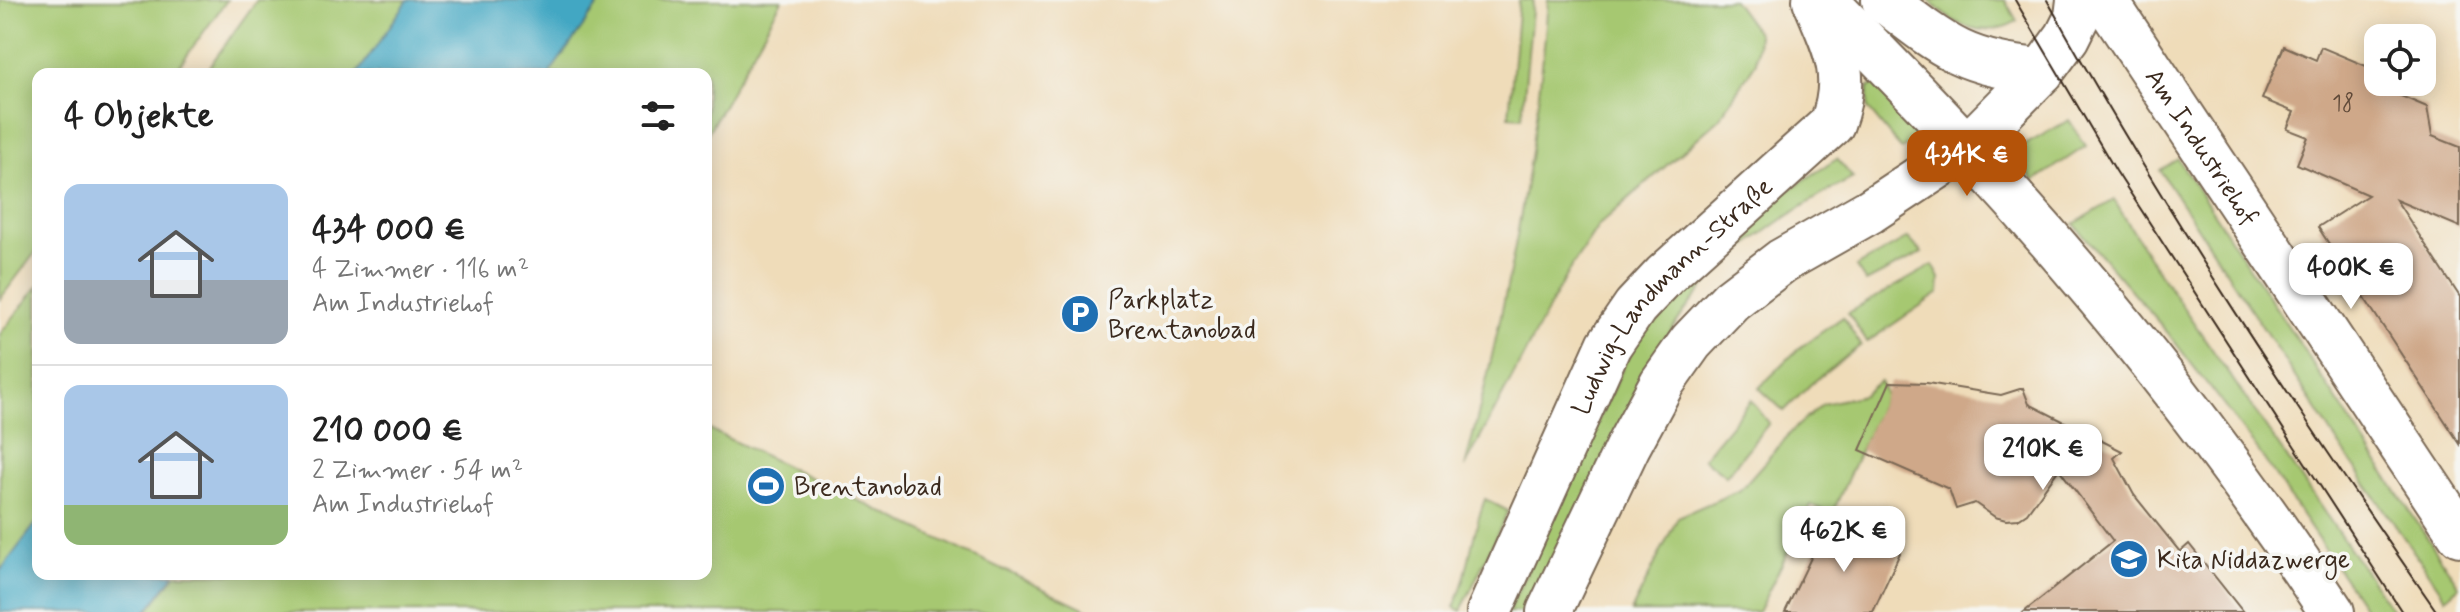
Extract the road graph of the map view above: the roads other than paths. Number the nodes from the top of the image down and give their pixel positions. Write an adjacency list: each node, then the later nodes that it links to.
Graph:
1 (1815, 0): 9 (main road, Ludwig-Landmann-Straße)
2 (1825, 0): 7 (main road)
3 (1884, 0): 6 (main road)
4 (2079, 0): 6 (main road, Ludwig-Landmann-Straße)
5 (2105, 0): 8 (main road, Am Industriehof)
6 (2042, 71): 7 (main road, Ludwig-Landmann-Straße)
7 (1967, 147): 10 (main road, Ludwig-Landmann-Straße); 11 (main road)
8 (2460, 534)
9 (1489, 612)
10 (1549, 612)
11 (2332, 612)

